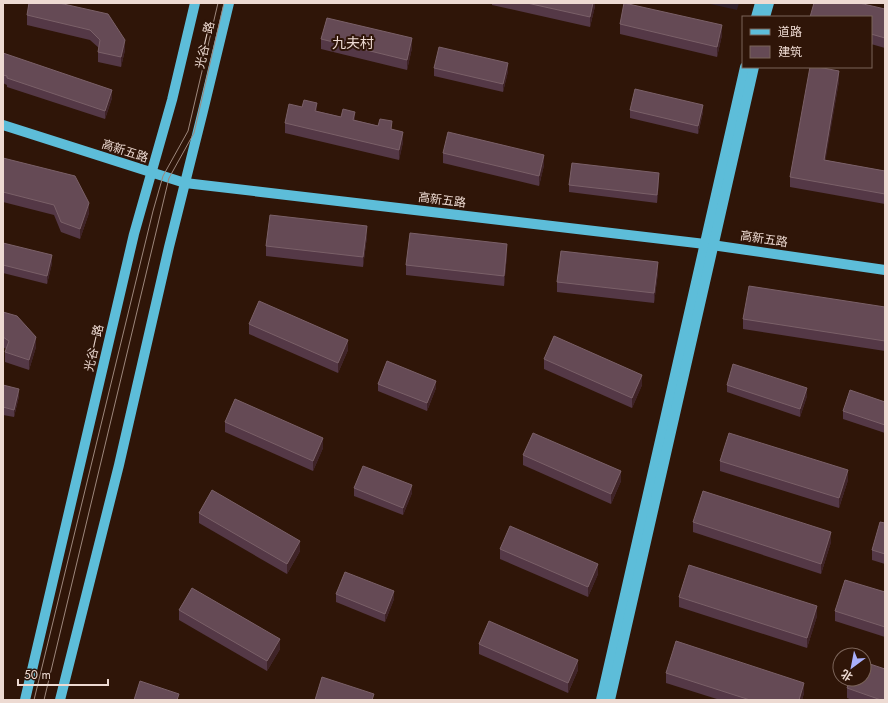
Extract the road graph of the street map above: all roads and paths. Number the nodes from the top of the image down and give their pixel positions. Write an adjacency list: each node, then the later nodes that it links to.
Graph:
1 (195, 3): 10 (main road, 光谷一路)
2 (229, 3): 11 (main road, 光谷一路)
3 (760, 3): 5 (main road)
4 (768, 3): 6 (main road)
5 (756, 16)
6 (765, 16)
7 (745, 68): 12 (main road)
8 (754, 68): 12 (main road)
9 (3, 125): 10 (main road, 高新五路)
10 (151, 173): 11 (main road, 高新五路); 14 (main road, 光谷一路)
11 (185, 183): 12 (main road, 高新五路); 15 (main road, 光谷一路)
12 (709, 244): 13 (main road, 高新五路); 16 (main road); 17 (main road)
13 (885, 270)
14 (25, 700)
15 (60, 700)
16 (601, 700)
17 (610, 700)

